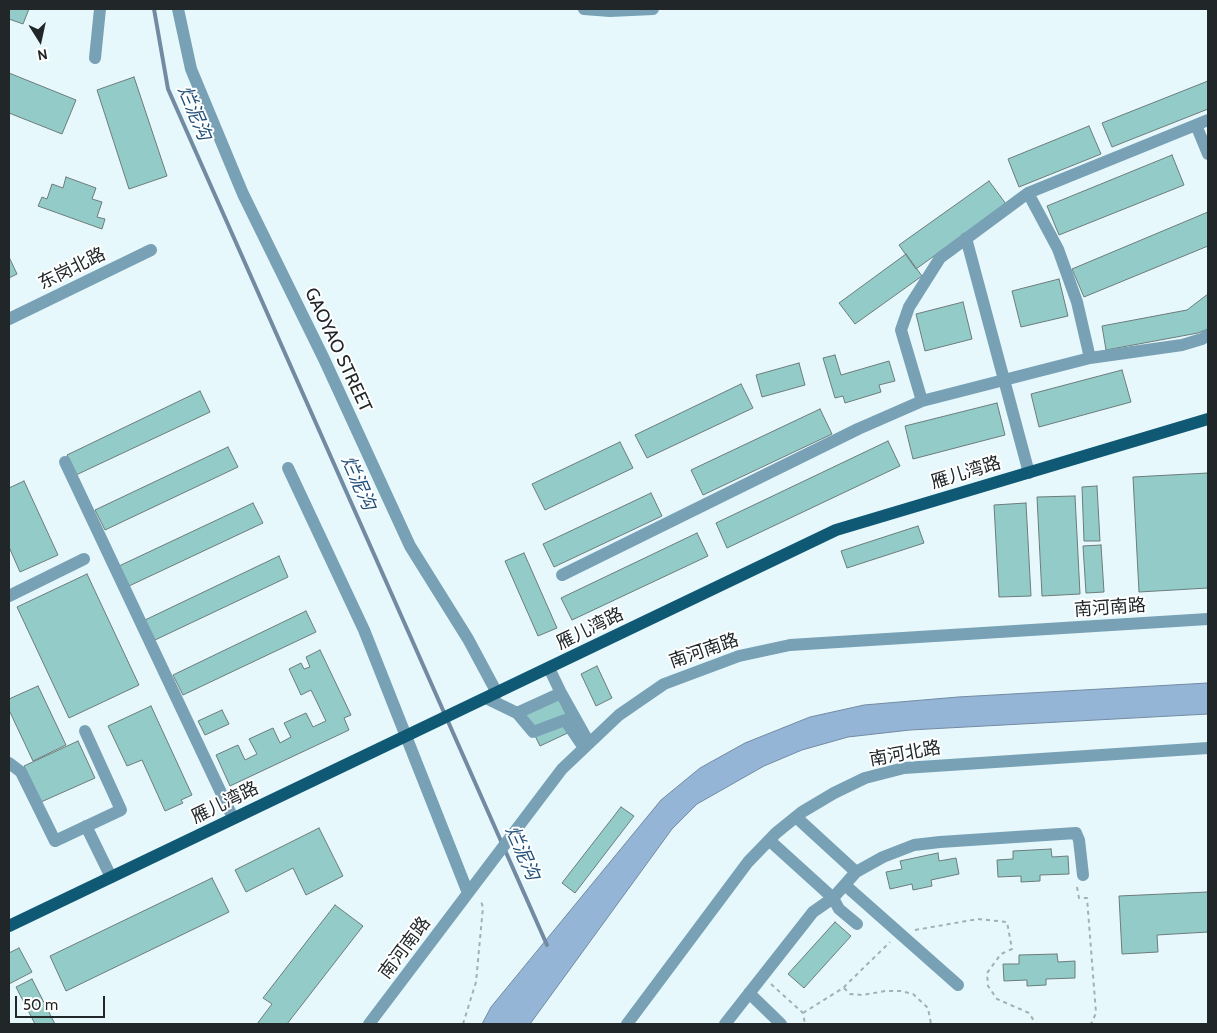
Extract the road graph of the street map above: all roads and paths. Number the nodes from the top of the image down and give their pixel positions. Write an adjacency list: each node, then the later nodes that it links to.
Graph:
1 (100, 9): 5 (street)
2 (178, 9): 26 (street, GAOYAO STREET)
3 (584, 9): 4 (street)
4 (653, 9)
5 (95, 58)
6 (1202, 123): 7 (street); 8 (street)
7 (1208, 154)
8 (1028, 193): 9 (street); 13 (street)
9 (966, 238): 14 (street); 15 (street)
10 (151, 250): 11 (street, 东岗北路)
11 (9, 319)
12 (1208, 335): 13 (street)
13 (1090, 358): 14 (street)
14 (1004, 381): 15 (street); 19 (street)
15 (922, 401): 21 (street)
16 (1208, 419): 19 (main road, 雁儿湾路)
17 (65, 462): 34 (street)
18 (288, 468): 29 (street)
19 (1029, 473): 24 (main road, 雁儿湾路)
20 (84, 559): 22 (street)
21 (562, 575)
22 (9, 596)
23 (1208, 619): 30 (street, 南河南路)
24 (549, 668): 25 (street); 26 (main road, 雁儿湾路)
25 (561, 693): 27 (street); 30 (street)
26 (491, 695): 27 (street); 29 (main road, 雁儿湾路)
27 (517, 713): 30 (street)
28 (85, 731): 35 (street)
29 (411, 734): 34 (main road, 雁儿湾路); 41 (street)
30 (586, 746): 41 (street, 南河南路)
31 (1208, 748): 33 (street, 南河北路)
32 (9, 763): 35 (street)
33 (796, 817): 36 (street, 南河北路); 37 (street)
34 (233, 818): 39 (main road, 雁儿湾路)
35 (86, 826): 39 (street)
36 (770, 840): 42 (street); 52 (street, 南河北路)
37 (856, 872): 38 (street); 40 (street)
38 (1082, 875)
39 (111, 877): 45 (main road, 雁儿湾路)
40 (845, 885): 42 (street); 47 (street)
41 (471, 889): 50 (street, 南河南路); 51 (path)
42 (833, 898): 44 (street); 46 (street)
43 (1087, 898): 57 (path)
44 (858, 924)
45 (9, 926)
46 (762, 975): 49 (street); 55 (path)
47 (958, 985)
48 (843, 988): 56 (path)
49 (748, 993): 53 (street); 54 (street)
50 (369, 1024)
51 (463, 1024)
52 (627, 1024)
53 (725, 1024)
54 (781, 1024)
55 (805, 1024)
56 (931, 1024)
57 (1091, 1024)

